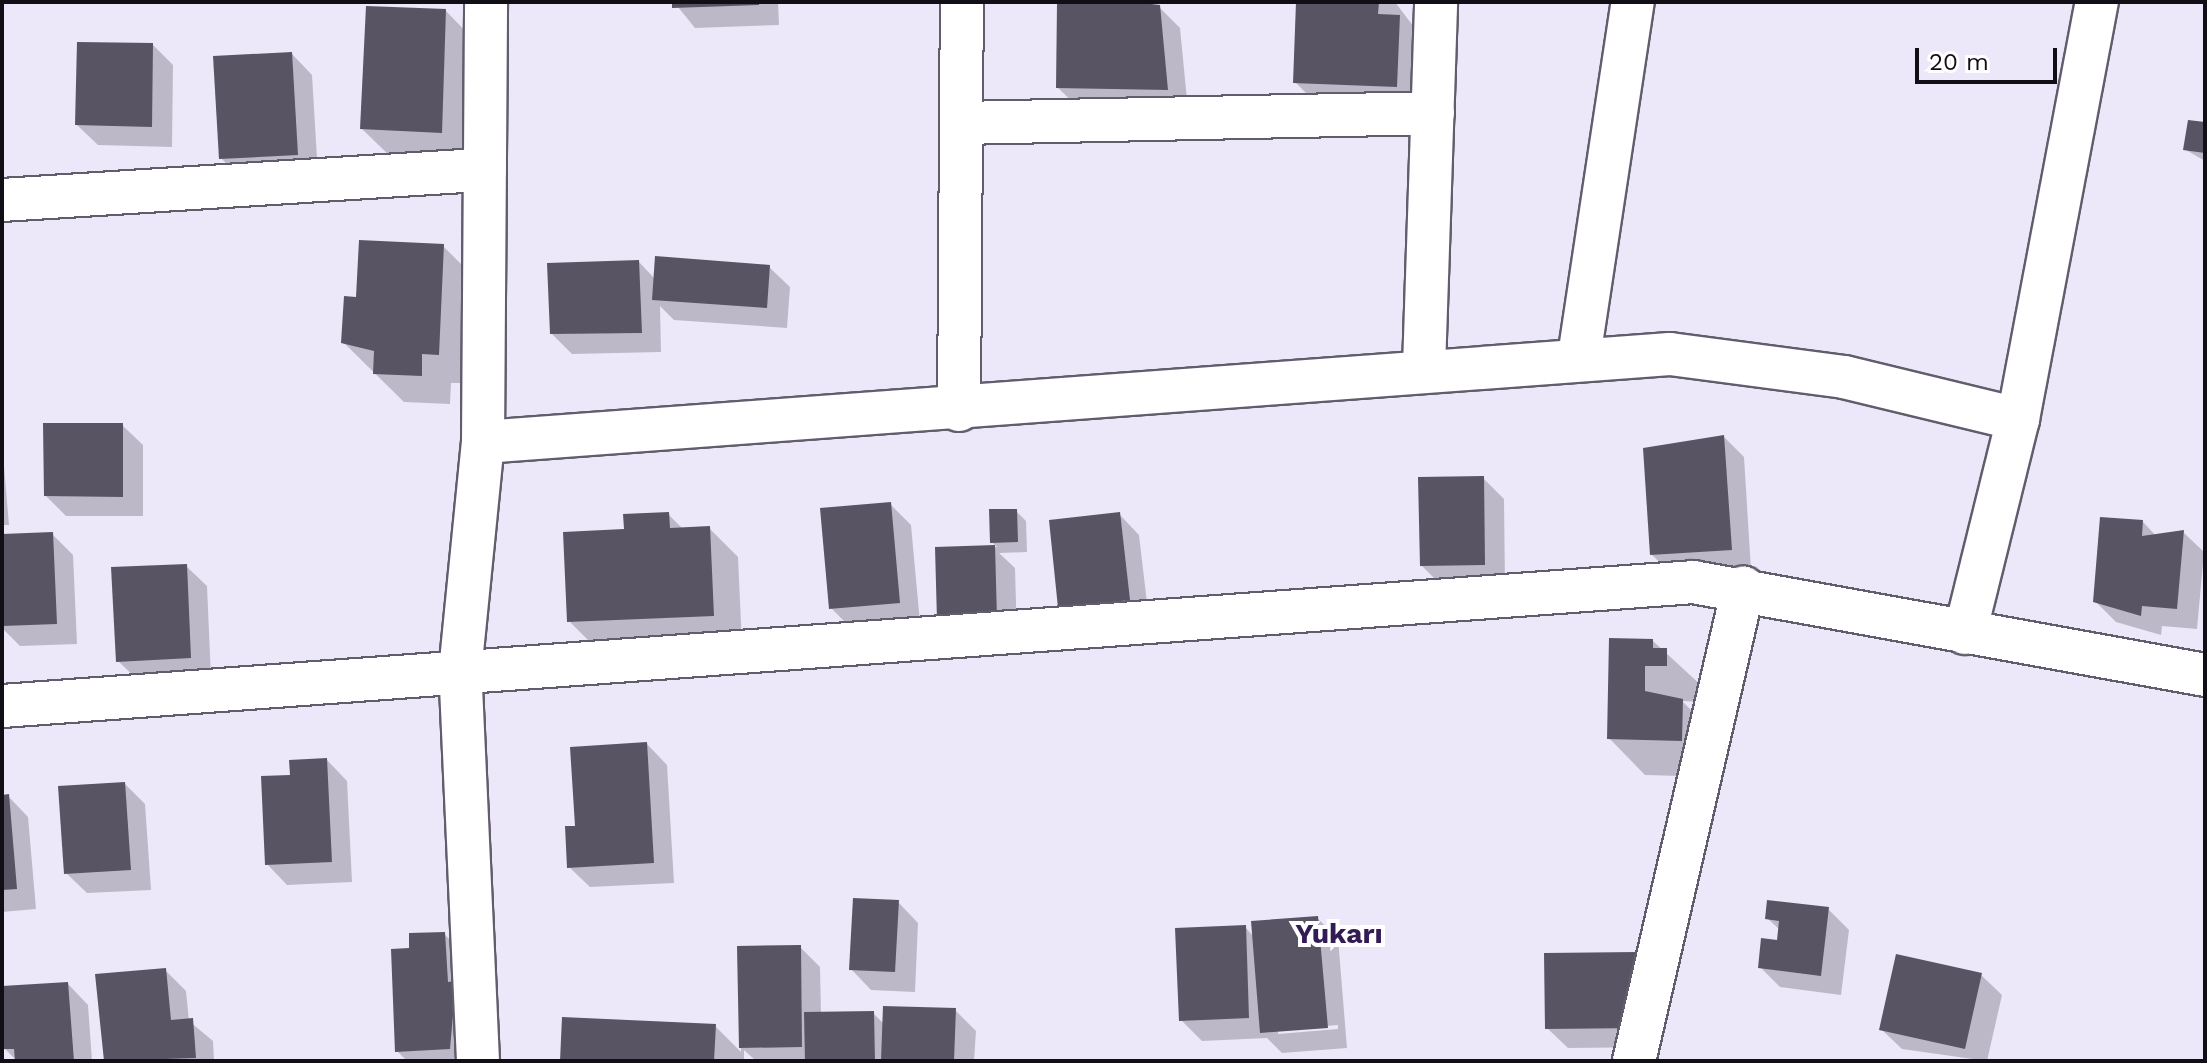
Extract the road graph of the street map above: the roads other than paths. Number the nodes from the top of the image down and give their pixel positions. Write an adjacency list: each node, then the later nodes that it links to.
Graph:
1 (486, 2): 8 (street)
2 (962, 2): 7 (street)
3 (1436, 2): 6 (street)
4 (1633, 2): 10 (street)
5 (2097, 2): 13 (street)
6 (1433, 113): 7 (street); 11 (street)
7 (961, 123): 12 (street)
8 (485, 170): 9 (street); 14 (street)
9 (2, 200)
10 (1579, 357): 11 (street); 13 (street)
11 (1424, 368): 12 (street)
12 (959, 410): 14 (street)
13 (2018, 419): 16 (street)
14 (483, 442): 17 (street)
15 (1743, 587): 16 (street); 17 (street); 21 (street)
16 (1965, 633): 18 (street)
17 (460, 672): 19 (street); 20 (street)
18 (2205, 675)
19 (2, 706)
20 (478, 1061)
21 (1634, 1061)

